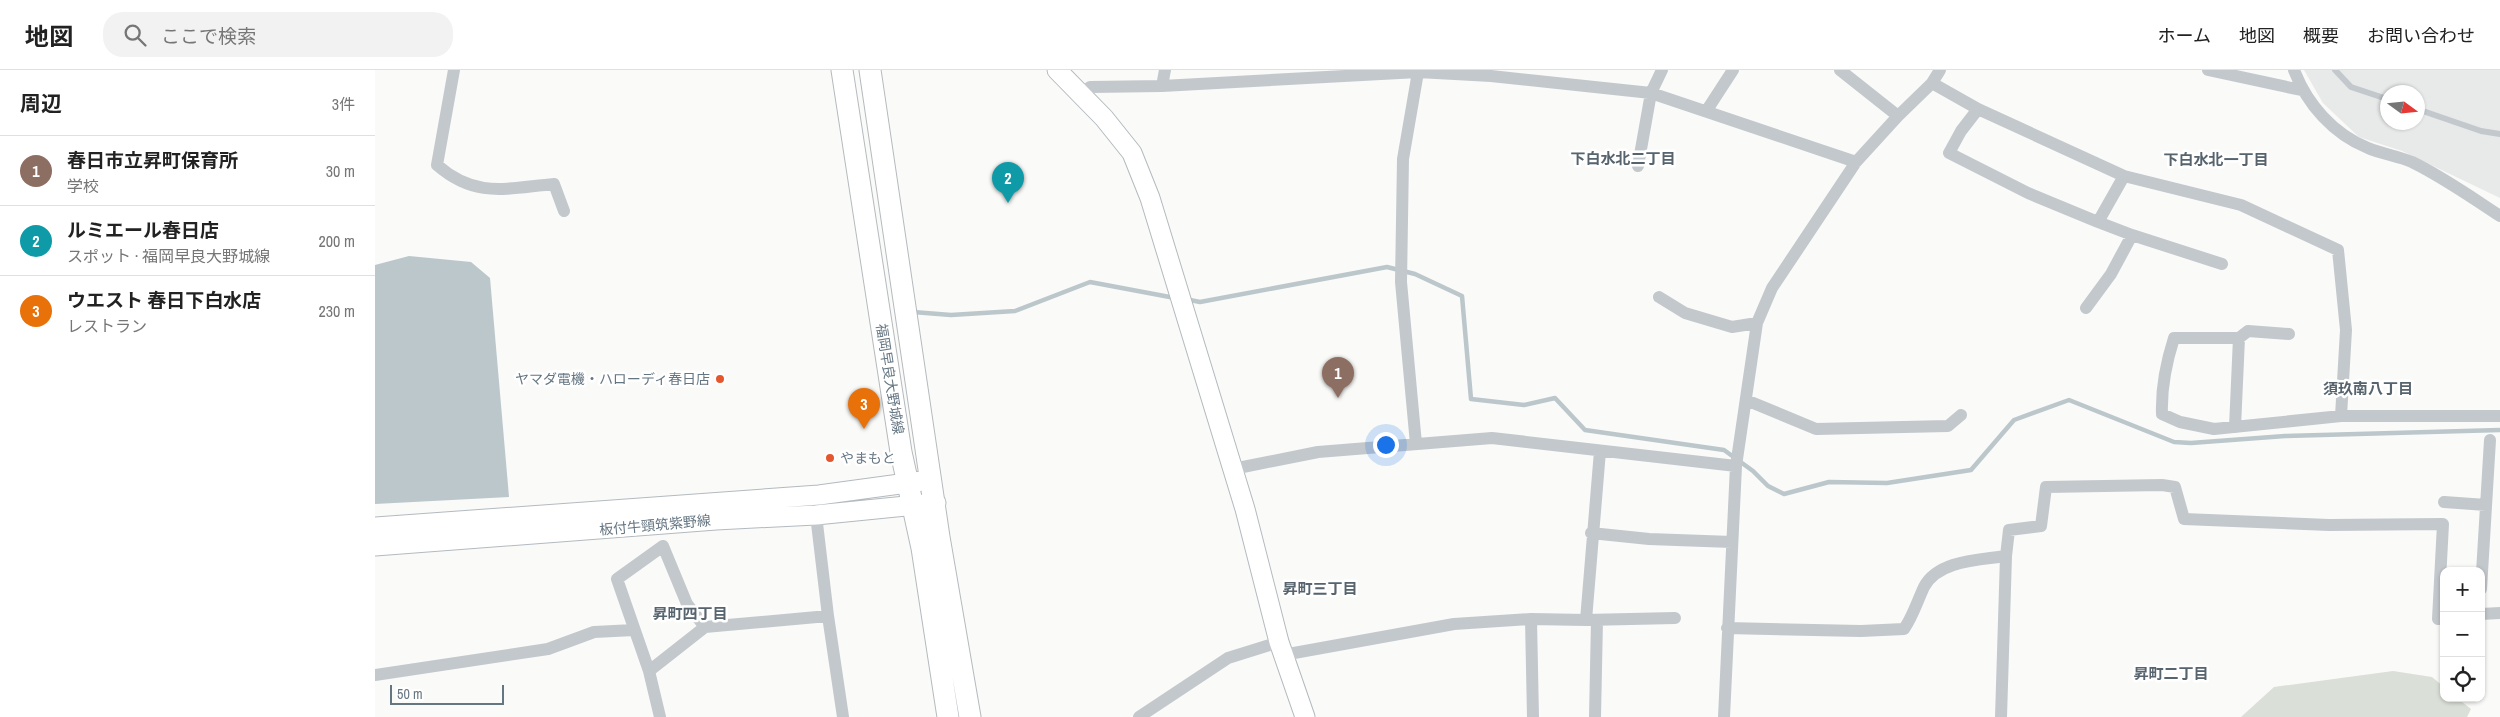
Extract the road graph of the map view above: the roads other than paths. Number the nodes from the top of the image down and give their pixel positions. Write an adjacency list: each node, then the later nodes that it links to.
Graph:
1 (455, 70): 29 (street)
2 (842, 70): 50 (main road, 福岡早良大野城線)
3 (870, 70): 49 (main road, 福岡早良大野城線)
4 (1057, 70): 19 (main road)
5 (1165, 70): 16 (street)
6 (1662, 70): 18 (street)
7 (1733, 70): 22 (street)
8 (1840, 70): 24 (street)
9 (1940, 70): 15 (street)
10 (2208, 70): 17 (street)
11 (2294, 70): 17 (street)
12 (2335, 70): 20 (lane)
13 (1377, 72): 14 (street); 16 (street)
14 (1418, 72): 18 (street); 45 (street)
15 (1932, 83): 21 (street); 24 (street)
16 (1162, 86): 19 (street)
17 (2301, 90): 30 (street)
18 (1651, 93): 22 (street); 27 (street)
19 (1081, 95): 48 (main road)
20 (2380, 97)
21 (1978, 109): 28 (street); 31 (street)
22 (1707, 110): 26 (street)
23 (2425, 112): 25 (lane)
24 (1898, 116): 26 (street)
25 (2500, 134)
26 (1856, 162): 36 (street)
27 (1638, 166)
28 (2124, 176): 31 (street); 41 (street)
29 (564, 212)
30 (2500, 216)
31 (2098, 222): 32 (street)
32 (2132, 235): 33 (street); 35 (street)
33 (2222, 264)
34 (1659, 297): 36 (street)
35 (2086, 308)
36 (1757, 323): 39 (street)
37 (2289, 334): 38 (street)
38 (2239, 338): 43 (street); 43 (street)
39 (1746, 400): 40 (street); 47 (street)
40 (1961, 415)
41 (2341, 416): 42 (street); 43 (street)
42 (2500, 416)
43 (2235, 427)
44 (2490, 440): 54 (street)
45 (1416, 444): 46 (street); 48 (street)
46 (1600, 451): 47 (street); 57 (street)
47 (1737, 466): 58 (street)
48 (1233, 469): 72 (main road)
49 (931, 479): 50 (main road, 板付牛頸筑紫野線); 52 (main road, 福岡早良大野城線)
50 (907, 484): 53 (main road, 福岡早良大野城線); 56 (main road, 板付牛頸筑紫野線)
51 (2444, 502): 54 (street)
52 (936, 503): 53 (main road, 板付牛頸筑紫野線); 78 (main road, 福岡早良大野城線)
53 (913, 504): 55 (main road, 板付牛頸筑紫野線); 77 (main road, 福岡早良大野城線)
54 (2486, 505): 61 (street)
55 (816, 515): 59 (main road, 板付牛頸筑紫野線); 64 (street)
56 (375, 527)
57 (1591, 533): 58 (street); 68 (street)
58 (1732, 542): 70 (street)
59 (375, 546)
60 (2006, 556): 67 (street); 70 (street); 84 (street)
61 (2482, 567)
62 (2500, 612): 63 (street)
63 (2485, 614)
64 (828, 616): 69 (street); 76 (street)
65 (1675, 618): 68 (street)
66 (1531, 619): 68 (street); 72 (street); 81 (street)
67 (2440, 619)
68 (1591, 620): 82 (street)
69 (705, 627): 71 (street); 73 (street)
70 (1727, 628): 83 (street)
71 (635, 630): 73 (street); 74 (street)
72 (1281, 648): 79 (street); 80 (main road)
73 (649, 672): 75 (street)
74 (375, 675)
75 (660, 717)
76 (843, 717)
77 (948, 717)
78 (970, 717)
79 (1139, 717)
80 (1305, 717)
81 (1533, 717)
82 (1595, 717)
83 (1724, 717)
84 (2001, 717)

